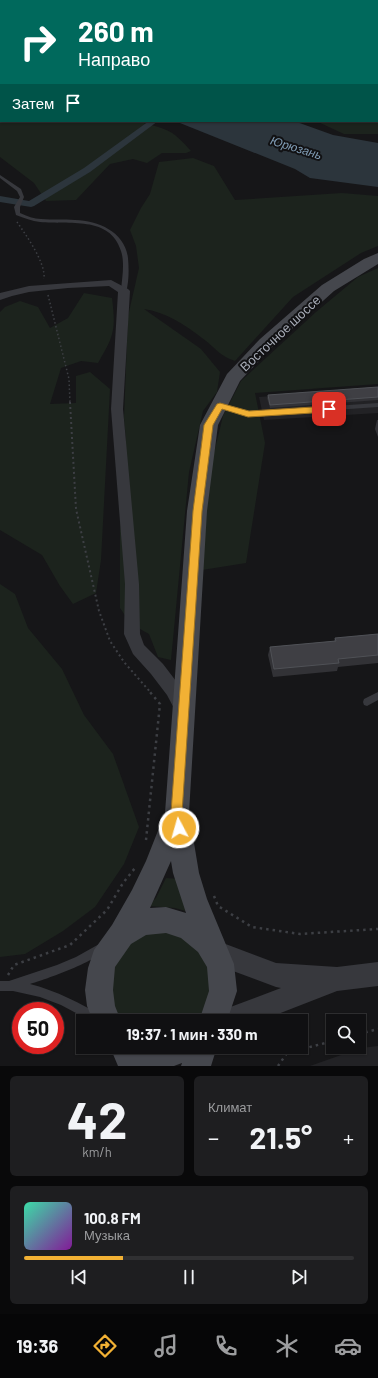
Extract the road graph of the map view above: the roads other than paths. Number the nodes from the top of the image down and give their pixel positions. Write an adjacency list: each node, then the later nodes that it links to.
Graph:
1 (0, 176): 3 (lane)
2 (378, 258): 6 (main road, Восточное шоссе)
3 (124, 291): 4 (street); 9 (street)
4 (0, 297)
5 (378, 405): 6 (lane)
6 (220, 406): 9 (main road, Восточное шоссе)
7 (378, 696): 8 (lane)
8 (367, 702)
9 (184, 711): 10 (main road, Восточное шоссе)
10 (177, 813): 11 (main road, Восточное шоссе); 12 (main road, Восточное шоссе)
11 (120, 935): 12 (main road); 15 (lane); 17 (main road)
12 (215, 952): 14 (street); 18 (main road, Восточное шоссе)
13 (378, 974): 14 (street)
14 (337, 979): 19 (street)
15 (4, 986): 16 (lane)
16 (89, 1014)
17 (103, 1014)
18 (217, 1014)
19 (244, 1014)
20 (127, 1054): 22 (main road)
21 (200, 1054): 23 (main road)
22 (132, 1066)
23 (196, 1066)

